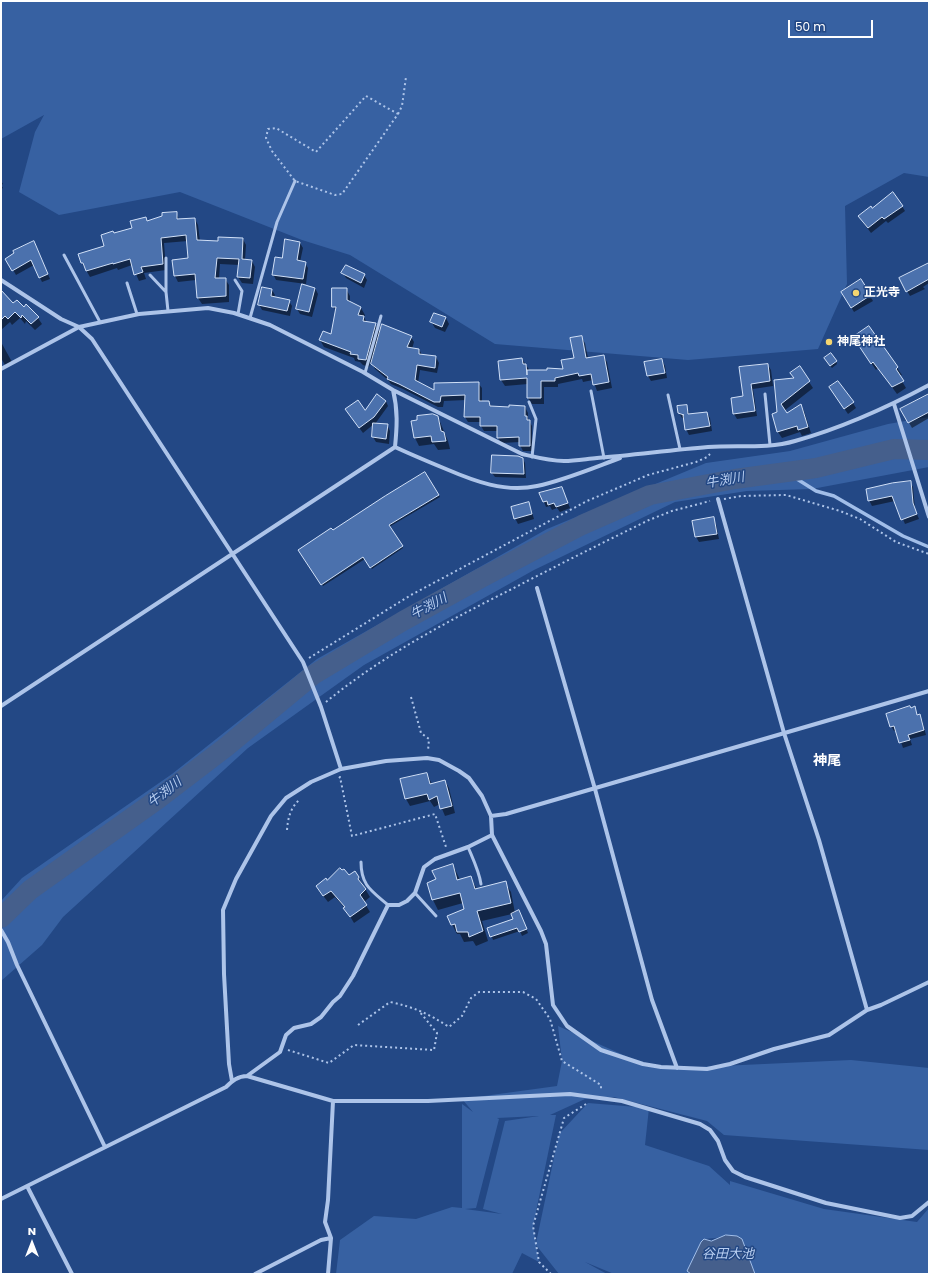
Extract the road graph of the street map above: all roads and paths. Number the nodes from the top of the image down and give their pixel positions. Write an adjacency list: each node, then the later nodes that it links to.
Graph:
1 (406, 77): 2 (path)
2 (398, 114): 3 (path); 3 (path)
3 (295, 181): 15 (lane)
4 (64, 255): 16 (lane)
5 (166, 258): 10 (lane)
6 (150, 275): 10 (lane)
7 (1, 280): 17 (street)
8 (235, 280): 13 (lane)
9 (127, 283): 12 (lane)
10 (166, 292): 11 (lane)
11 (168, 311): 12 (street); 13 (street)
12 (137, 314): 16 (street)
13 (238, 314): 15 (street)
14 (381, 316): 19 (lane)
15 (250, 318): 19 (street)
16 (100, 322): 17 (street)
17 (79, 327): 18 (street); 36 (street)
18 (1, 369)
19 (365, 373): 21 (street)
20 (929, 385): 26 (street)
21 (393, 390): 28 (street); 32 (street)
22 (590, 391): 33 (lane)
23 (765, 394): 27 (lane)
24 (668, 395): 30 (lane)
25 (530, 402): 32 (lane)
26 (894, 404): 27 (street); 35 (street)
27 (770, 445): 29 (street)
28 (395, 447): 31 (street); 36 (street)
29 (715, 447): 30 (street); 39 (path)
30 (680, 449): 31 (street)
31 (626, 456): 33 (street)
32 (532, 457): 33 (street)
33 (604, 458)
34 (718, 500): 37 (path); 43 (path); 44 (street)
35 (929, 517)
36 (232, 554): 39 (street); 42 (street)
37 (929, 554)
38 (537, 588): 48 (street)
39 (303, 662): 43 (street)
40 (929, 691): 44 (street)
41 (411, 697): 45 (path)
42 (1, 706)
43 (321, 707): 46 (street)
44 (784, 733): 48 (street); 63 (street)
45 (428, 758): 46 (street); 50 (street)
46 (341, 769): 68 (street)
47 (334, 780): 54 (path)
48 (595, 789): 50 (street); 66 (street)
49 (302, 796): 51 (path)
50 (491, 816): 52 (street)
51 (287, 830)
52 (492, 835): 53 (street); 66 (street)
53 (468, 847): 54 (street); 56 (lane)
54 (448, 853): 57 (street)
55 (361, 862): 58 (lane)
56 (481, 884)
57 (415, 893): 58 (street); 59 (lane)
58 (388, 905): 67 (street)
59 (436, 916)
60 (1, 930): 71 (street)
61 (929, 982): 63 (street)
62 (417, 1009): 64 (path); 65 (path); 69 (path)
63 (867, 1010): 66 (street)
64 (358, 1025)
65 (285, 1049)
66 (677, 1068)
67 (247, 1076): 68 (street); 70 (street)
68 (232, 1081): 71 (street)
69 (600, 1098): 70 (street); 74 (street); 79 (path)
70 (333, 1101): 75 (street)
71 (104, 1147): 72 (street)
72 (27, 1186): 73 (street); 76 (street)
73 (1, 1199)
74 (929, 1202)
75 (331, 1238): 77 (street); 78 (street)
76 (72, 1274)
77 (255, 1274)
78 (328, 1274)
79 (551, 1274)

